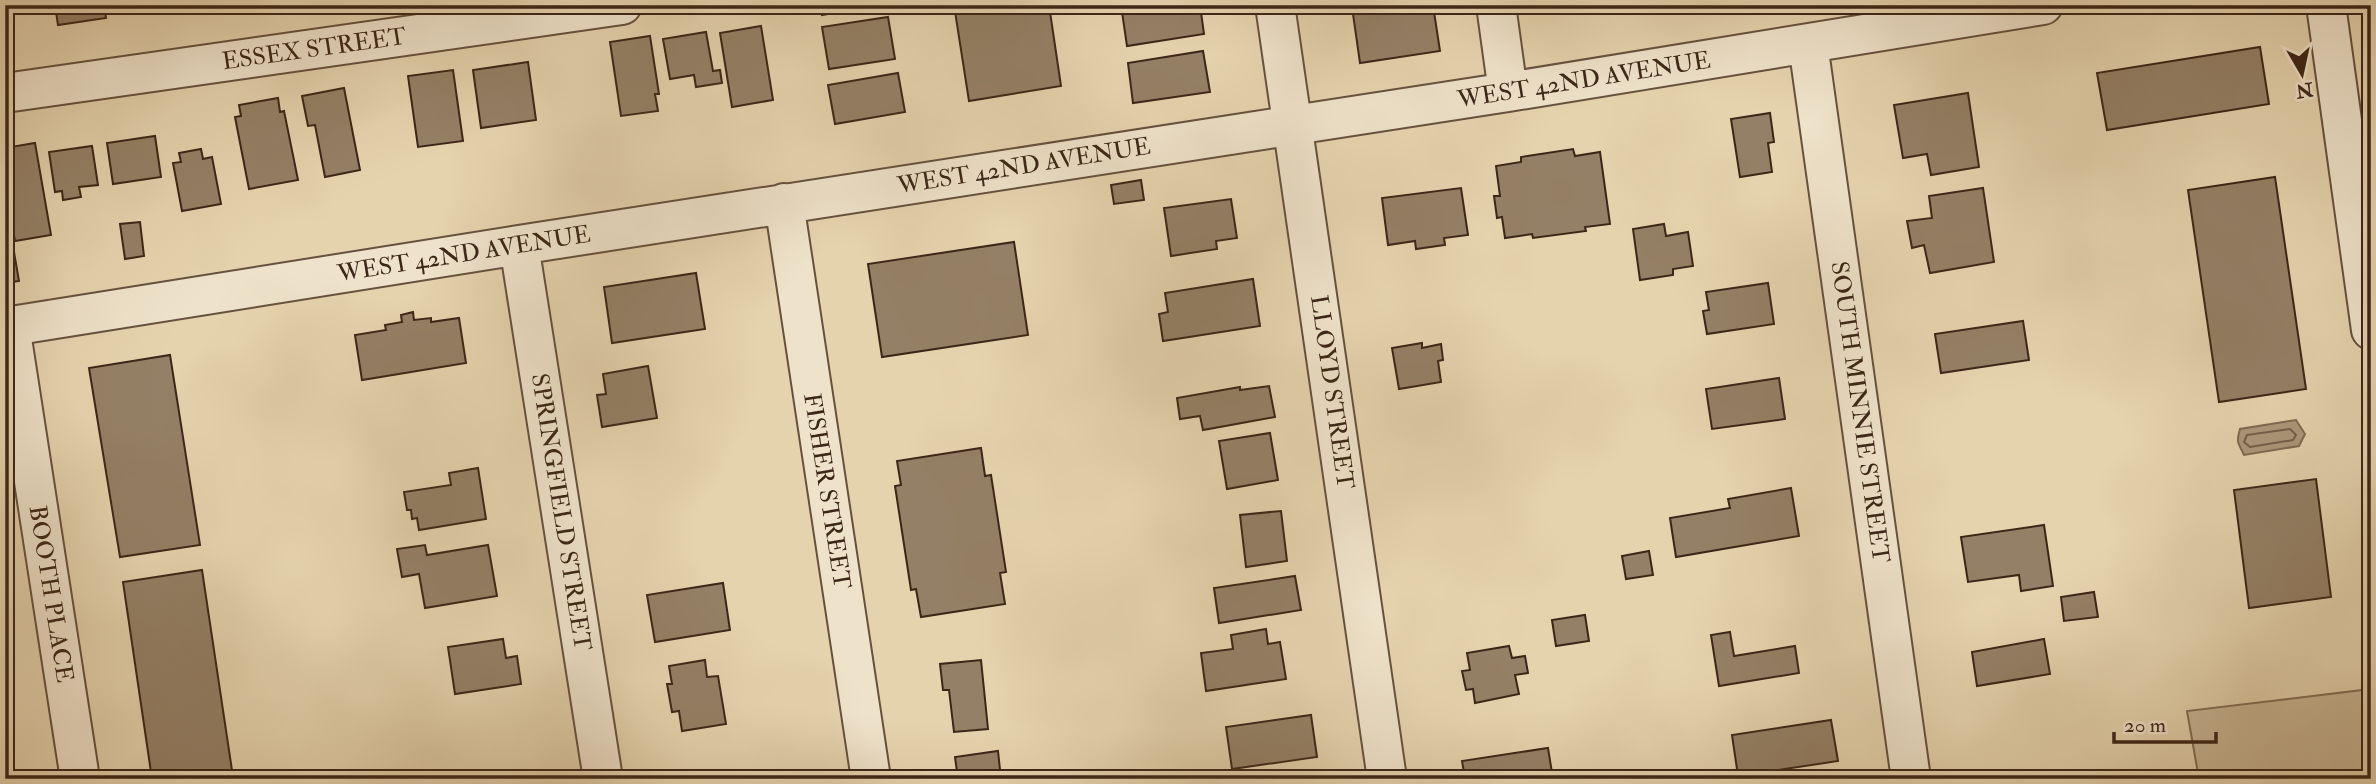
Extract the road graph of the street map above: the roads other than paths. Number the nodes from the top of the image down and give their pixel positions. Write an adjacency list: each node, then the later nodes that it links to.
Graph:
1 (622, 5): 9 (street, ESSEX STREET)
2 (1275, 5): 10 (street, LLOYD STREET)
3 (1496, 5): 8 (street)
4 (2043, 5): 6 (street, WEST 42ND AVENUE)
5 (2326, 5): 11 (street)
6 (1958, 12): 7 (street, WEST 42ND AVENUE)
7 (1808, 44): 8 (street, WEST 42ND AVENUE); 20 (street, SOUTH MINNIE STREET)
8 (1508, 92): 10 (street, WEST 42ND AVENUE)
9 (5, 93)
10 (1293, 125): 12 (street, WEST 42ND AVENUE); 19 (street, LLOYD STREET)
11 (2360, 176): 14 (street)
12 (784, 203): 13 (street, WEST 42ND AVENUE); 18 (street, FISHER STREET)
13 (519, 244): 15 (street, WEST 42ND AVENUE); 17 (street, SPRINGFIELD STREET)
14 (2370, 322)
15 (8, 327): 16 (street, BOOTH PLACE)
16 (80, 779)
17 (603, 779)
18 (871, 779)
19 (1387, 779)
20 (1911, 779)

